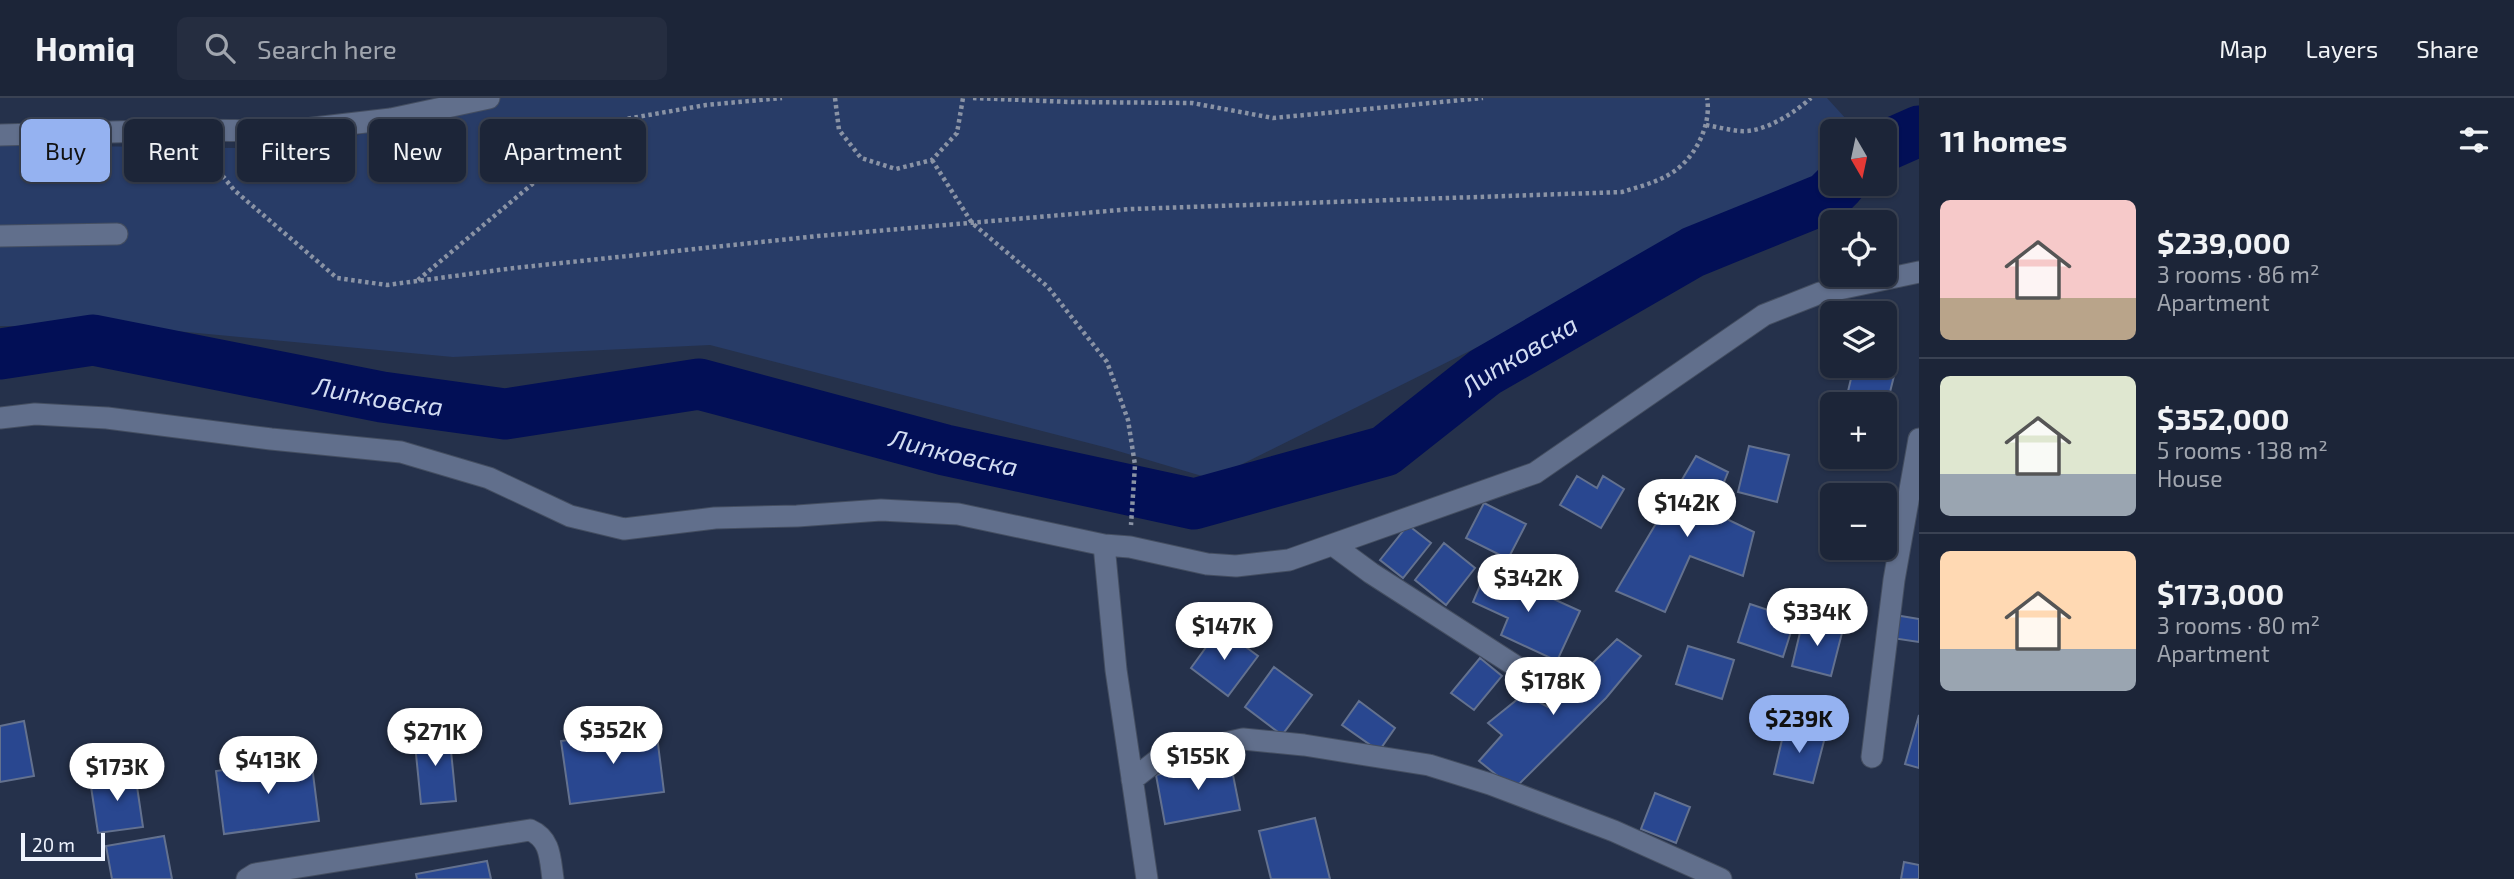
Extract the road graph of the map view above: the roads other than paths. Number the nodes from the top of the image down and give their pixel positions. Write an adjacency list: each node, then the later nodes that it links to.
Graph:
1 (489, 98): 2 (street)
2 (0, 135)
3 (117, 234): 4 (street)
4 (0, 236)
5 (1919, 272): 9 (street)
6 (0, 418): 8 (street)
7 (1919, 439): 11 (street)
8 (1104, 545): 9 (street); 12 (street)
9 (1333, 545): 10 (street)
10 (1545, 685)
11 (1872, 757)
12 (1132, 780): 15 (street); 16 (street)
13 (247, 879): 14 (street)
14 (553, 879)
15 (1147, 879)
16 (1721, 879)

